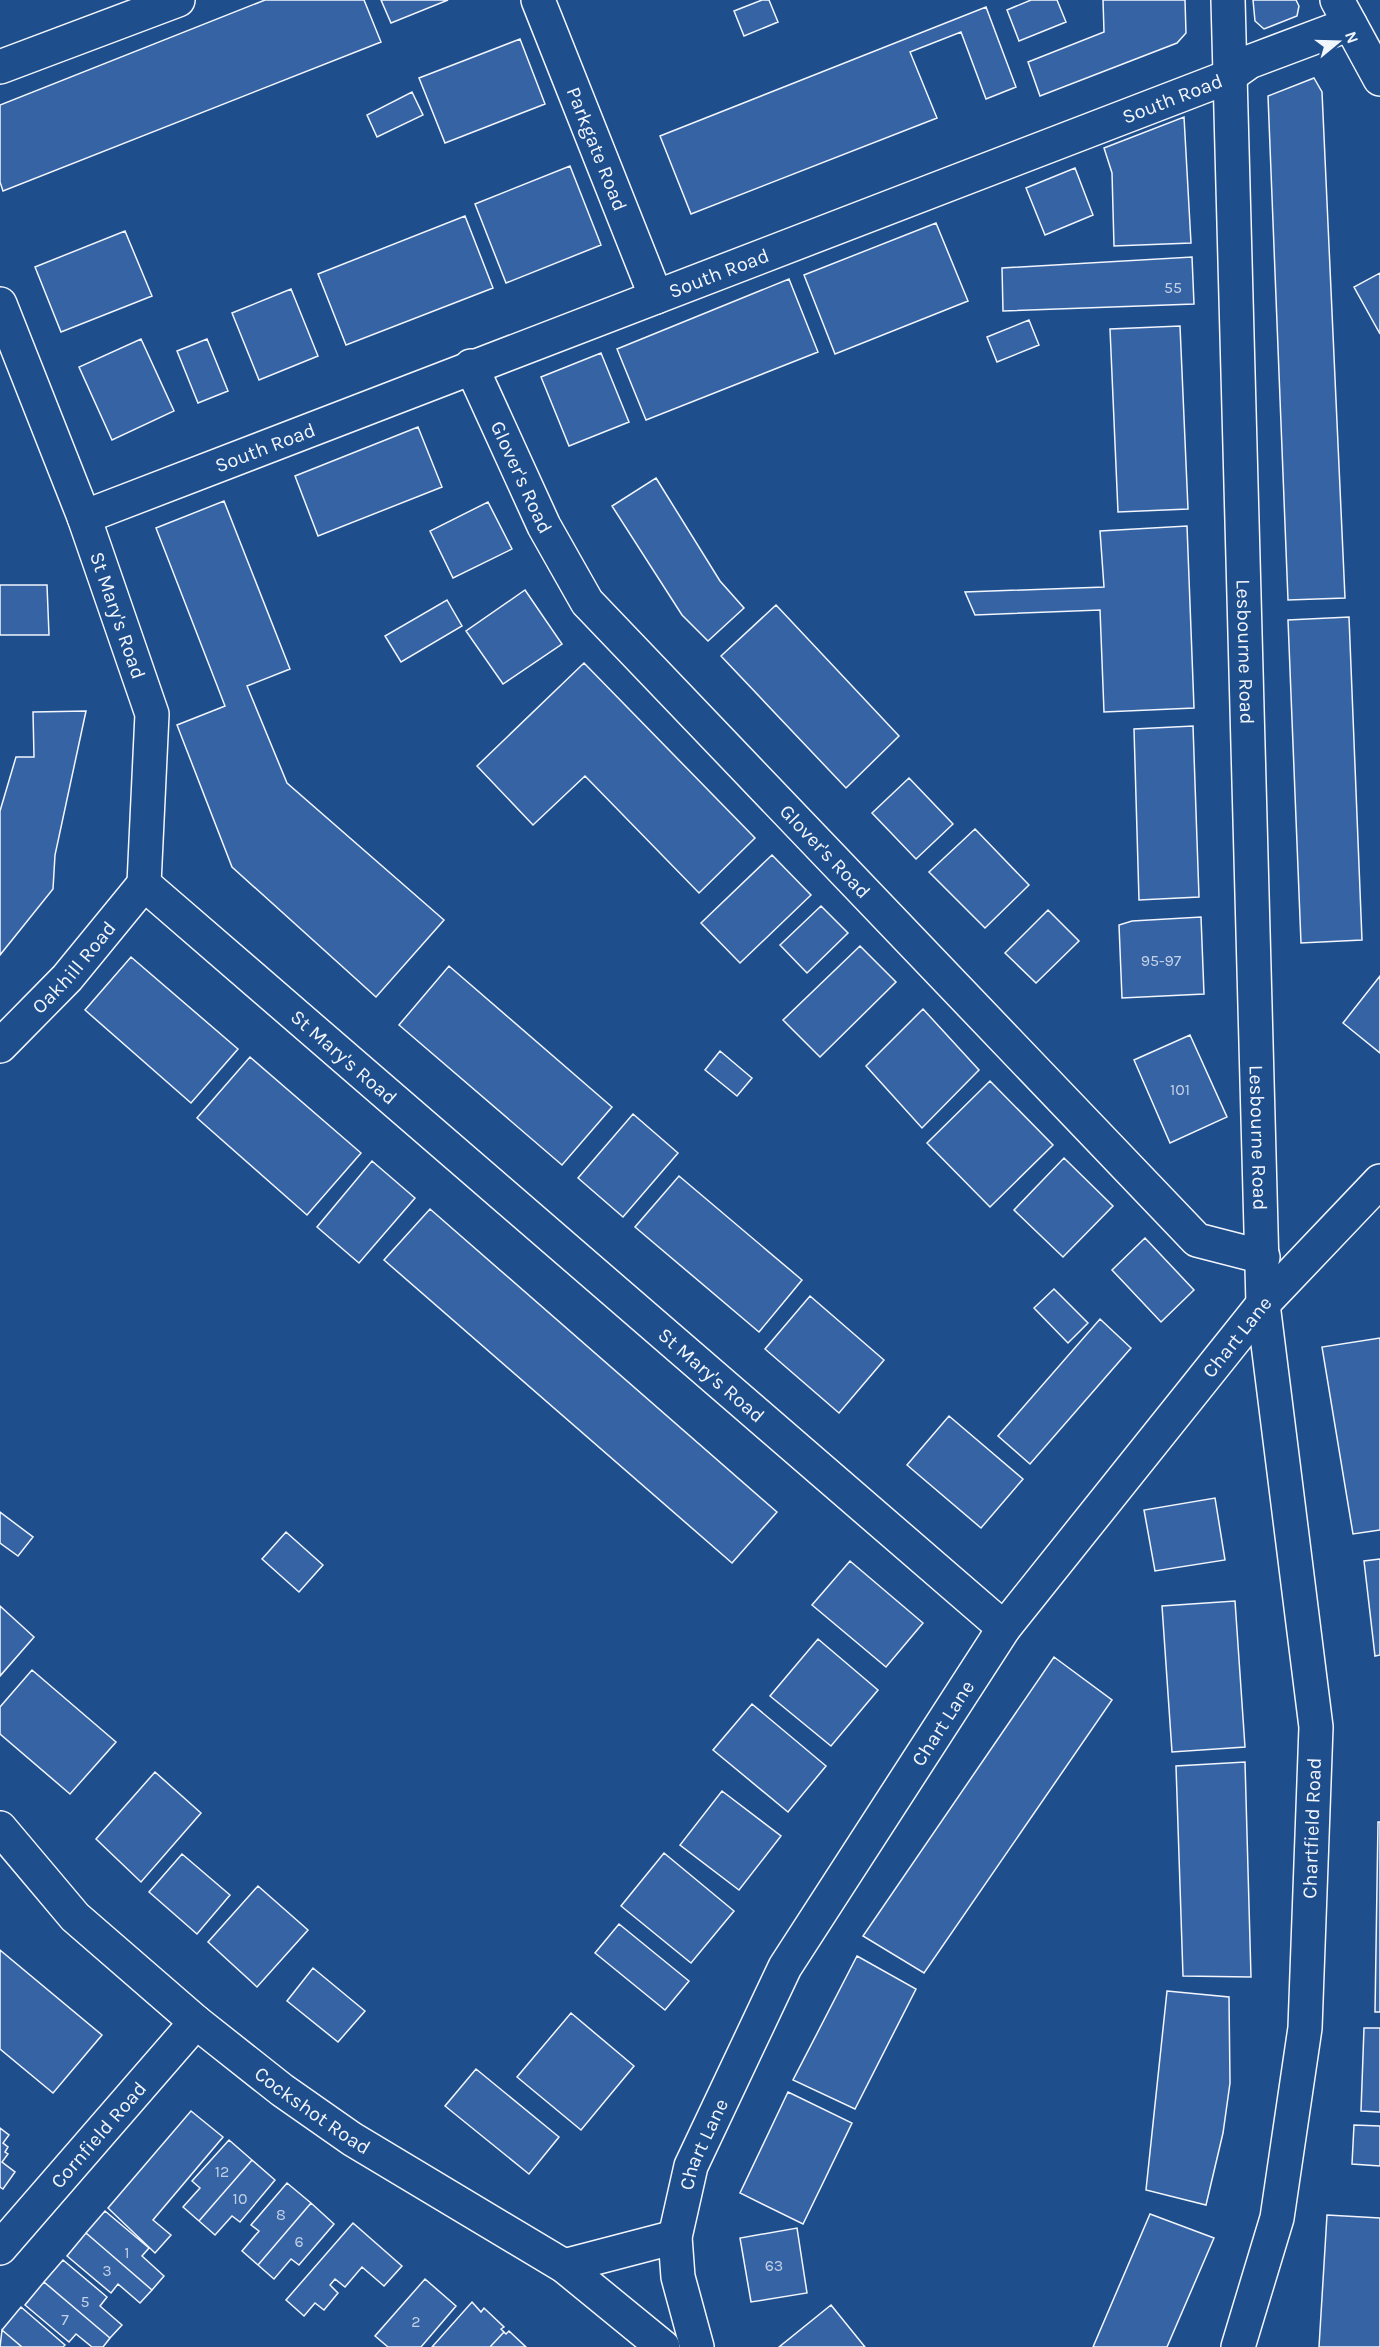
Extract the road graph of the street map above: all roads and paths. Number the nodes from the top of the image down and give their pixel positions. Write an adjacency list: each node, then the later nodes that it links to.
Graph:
1 (178, 0): 5 (street)
2 (538, 0): 8 (street, Parkgate Road)
3 (1228, 0): 6 (street, Lesbourne Road)
4 (1343, 12): 6 (street, South Road); 7 (street)
5 (0, 66)
6 (1228, 77): 8 (street, South Road); 15 (street, Lesbourne Road)
7 (1380, 79)
8 (656, 297): 10 (street, South Road)
9 (0, 304): 11 (street, St Mary's Road)
10 (471, 366): 11 (street, South Road); 15 (street, Glover's Road)
11 (84, 517): 12 (street, St Mary's Road)
12 (144, 884): 13 (street, Oakhill Road); 17 (street, St Mary's Road)
13 (0, 1046)
14 (1380, 1181): 16 (street, Chart Lane)
15 (1263, 1257): 16 (street, Lesbourne Road)
16 (1263, 1304): 17 (street, Chart Lane); 25 (street, Chartfield Road)
17 (1004, 1628): 20 (street, Chart Lane)
18 (0, 1829): 19 (street, Cockshot Road)
19 (196, 2022): 21 (street, Cornfield Road); 22 (street, Cockshot Road)
20 (675, 2237): 22 (street); 24 (street, Chart Lane)
21 (0, 2248)
22 (564, 2266): 23 (street, Cockshot Road)
23 (663, 2347)
24 (697, 2347)
25 (1238, 2347)

